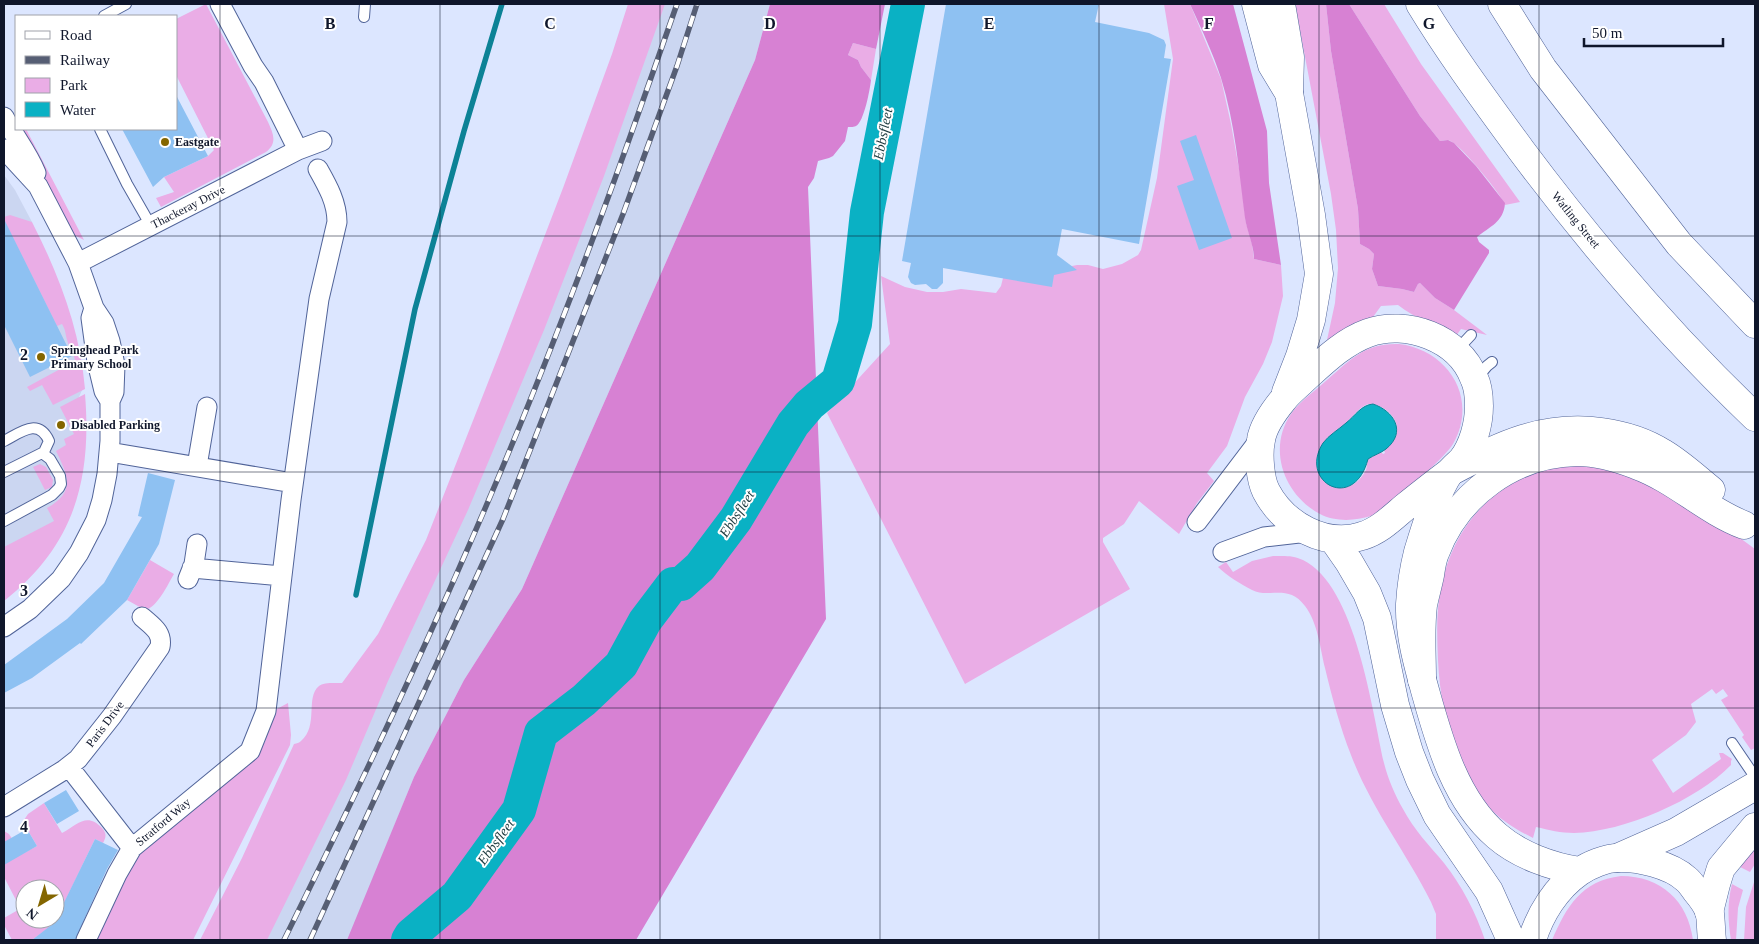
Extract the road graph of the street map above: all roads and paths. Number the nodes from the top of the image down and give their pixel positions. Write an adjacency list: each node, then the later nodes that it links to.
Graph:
1 (126, 4): 8 (lane)
2 (220, 4): 15 (street)
3 (365, 4): 9 (lane)
4 (1256, 4): 10 (main road)
5 (1280, 4): 10 (main road)
6 (1420, 4): 23 (main road, Watling Street)
7 (1502, 4): 20 (main road)
8 (106, 15)
9 (364, 17)
10 (1289, 93): 21 (main road)
11 (4, 117): 17 (street)
12 (100, 130): 18 (lane)
13 (322, 141): 15 (street, Thackeray Drive)
14 (4, 149): 17 (street)
15 (298, 150): 18 (street, Thackeray Drive)
16 (318, 169): 31 (street, Stratford Way)
17 (38, 186): 19 (street)
18 (151, 226): 19 (street, Thackeray Drive)
19 (78, 263): 26 (street)
20 (1755, 324)
21 (1284, 398): 24 (main road); 30 (main road)
22 (207, 406): 28 (street)
23 (1755, 417)
24 (1260, 439): 33 (street); 35 (main road)
25 (4, 441): 27 (lane)
26 (109, 452): 28 (street); 40 (street)
27 (43, 454): 29 (lane); 32 (lane)
28 (197, 466): 31 (street)
29 (4, 472)
30 (1450, 472): 34 (main road); 35 (main road); 41 (main road)
31 (293, 483): 38 (street, Stratford Way)
32 (4, 521)
33 (1196, 522)
34 (1750, 529): 41 (main road)
35 (1321, 536): 37 (street); 53 (main road)
36 (197, 544): 38 (street)
37 (1223, 552)
38 (282, 576): 48 (street, Stratford Way)
39 (142, 617): 43 (street, Paris Drive)
40 (4, 628)
41 (1422, 680): 50 (main road)
42 (1732, 743): 44 (lane)
43 (69, 767): 46 (street, Paris Drive); 48 (street)
44 (1755, 777)
45 (1755, 786): 49 (main road)
46 (4, 806)
47 (1755, 827): 51 (main road)
48 (132, 848): 52 (street, Stratford Way)
49 (1618, 858): 50 (main road); 51 (main road)
50 (1580, 871): 54 (main road)
51 (1710, 912): 55 (main road)
52 (86, 940)
53 (1511, 940)
54 (1532, 940)
55 (1712, 940)

